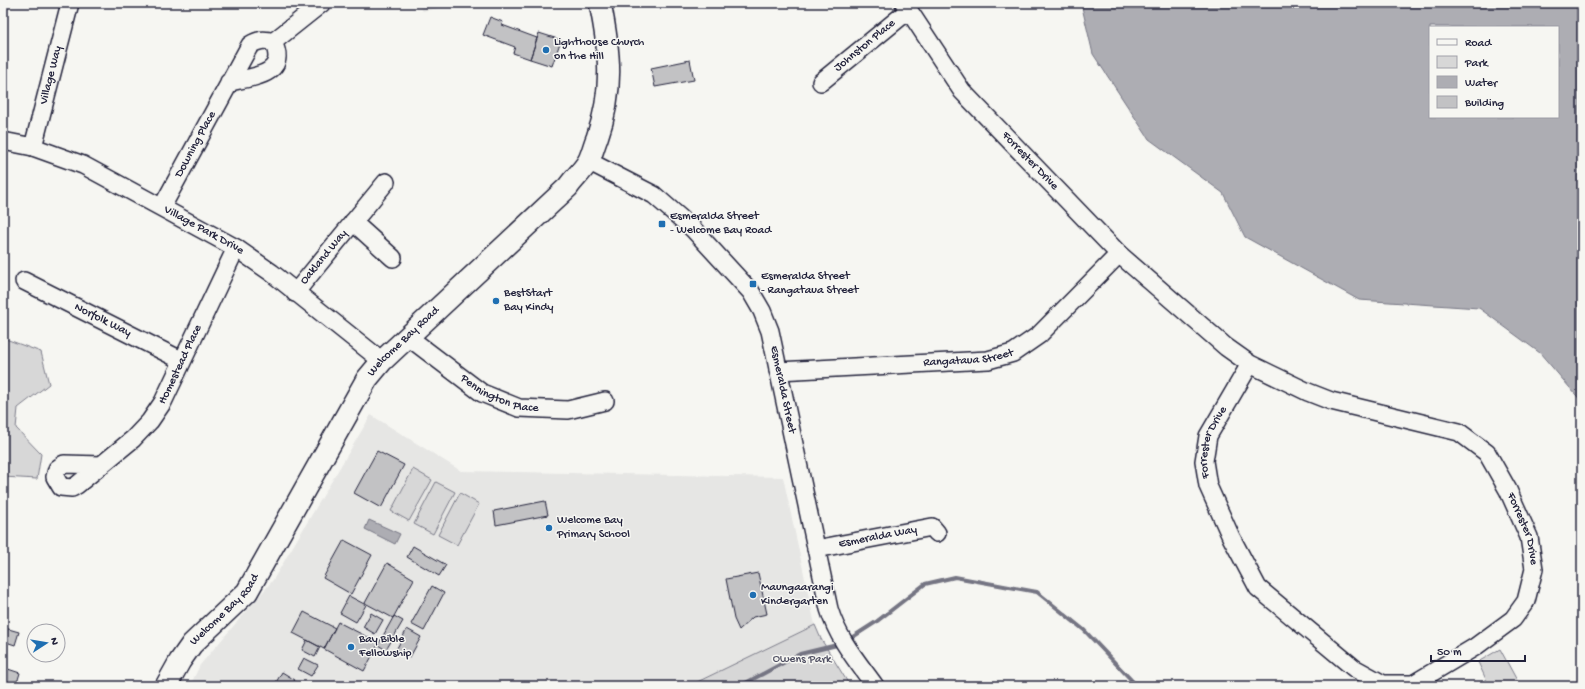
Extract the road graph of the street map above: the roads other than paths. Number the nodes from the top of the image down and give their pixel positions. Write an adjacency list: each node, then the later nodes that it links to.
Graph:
1 (70, 3): 9 (street, Village Way)
2 (322, 3): 5 (street)
3 (600, 3): 10 (main road, Welcome Bay Road)
4 (907, 7): 7 (street, Johnston Place); 15 (street, Forrester Drive)
5 (273, 42): 6 (street, Downing Place); 6 (street)
6 (229, 82): 12 (street, Downing Place)
7 (821, 82)
8 (3, 140): 9 (street, Village Park Drive)
9 (33, 147): 12 (street, Village Park Drive)
10 (588, 161): 19 (main road, Welcome Bay Road); 23 (street, Esmeralda Street)
11 (386, 182): 13 (street, Oakland Way)
12 (162, 208): 14 (street, Village Park Drive)
13 (353, 222): 16 (street, Oakland Way); 18 (street, Oakland Way)
14 (236, 248): 18 (street, Village Park Drive); 20 (street, Homestead Place)
15 (1120, 254): 22 (street, Forrester Drive); 23 (street, Rangataua Street)
16 (393, 258)
17 (24, 281): 20 (street, Norfolk Way)
18 (296, 293): 21 (street, Village Park Drive)
19 (407, 336): 21 (main road, Welcome Bay Road); 24 (street, Pennington Place)
20 (181, 360): 25 (street, Homestead Place)
21 (382, 361): 28 (main road, Welcome Bay Road)
22 (1250, 364): 22 (street, Forrester Drive)
23 (778, 371): 27 (street, Esmeralda Street)
24 (605, 401)
25 (102, 465)
26 (937, 534): 27 (street, Esmeralda Way)
27 (816, 549): 29 (street, Esmeralda Street)
28 (166, 686)
29 (875, 686)

